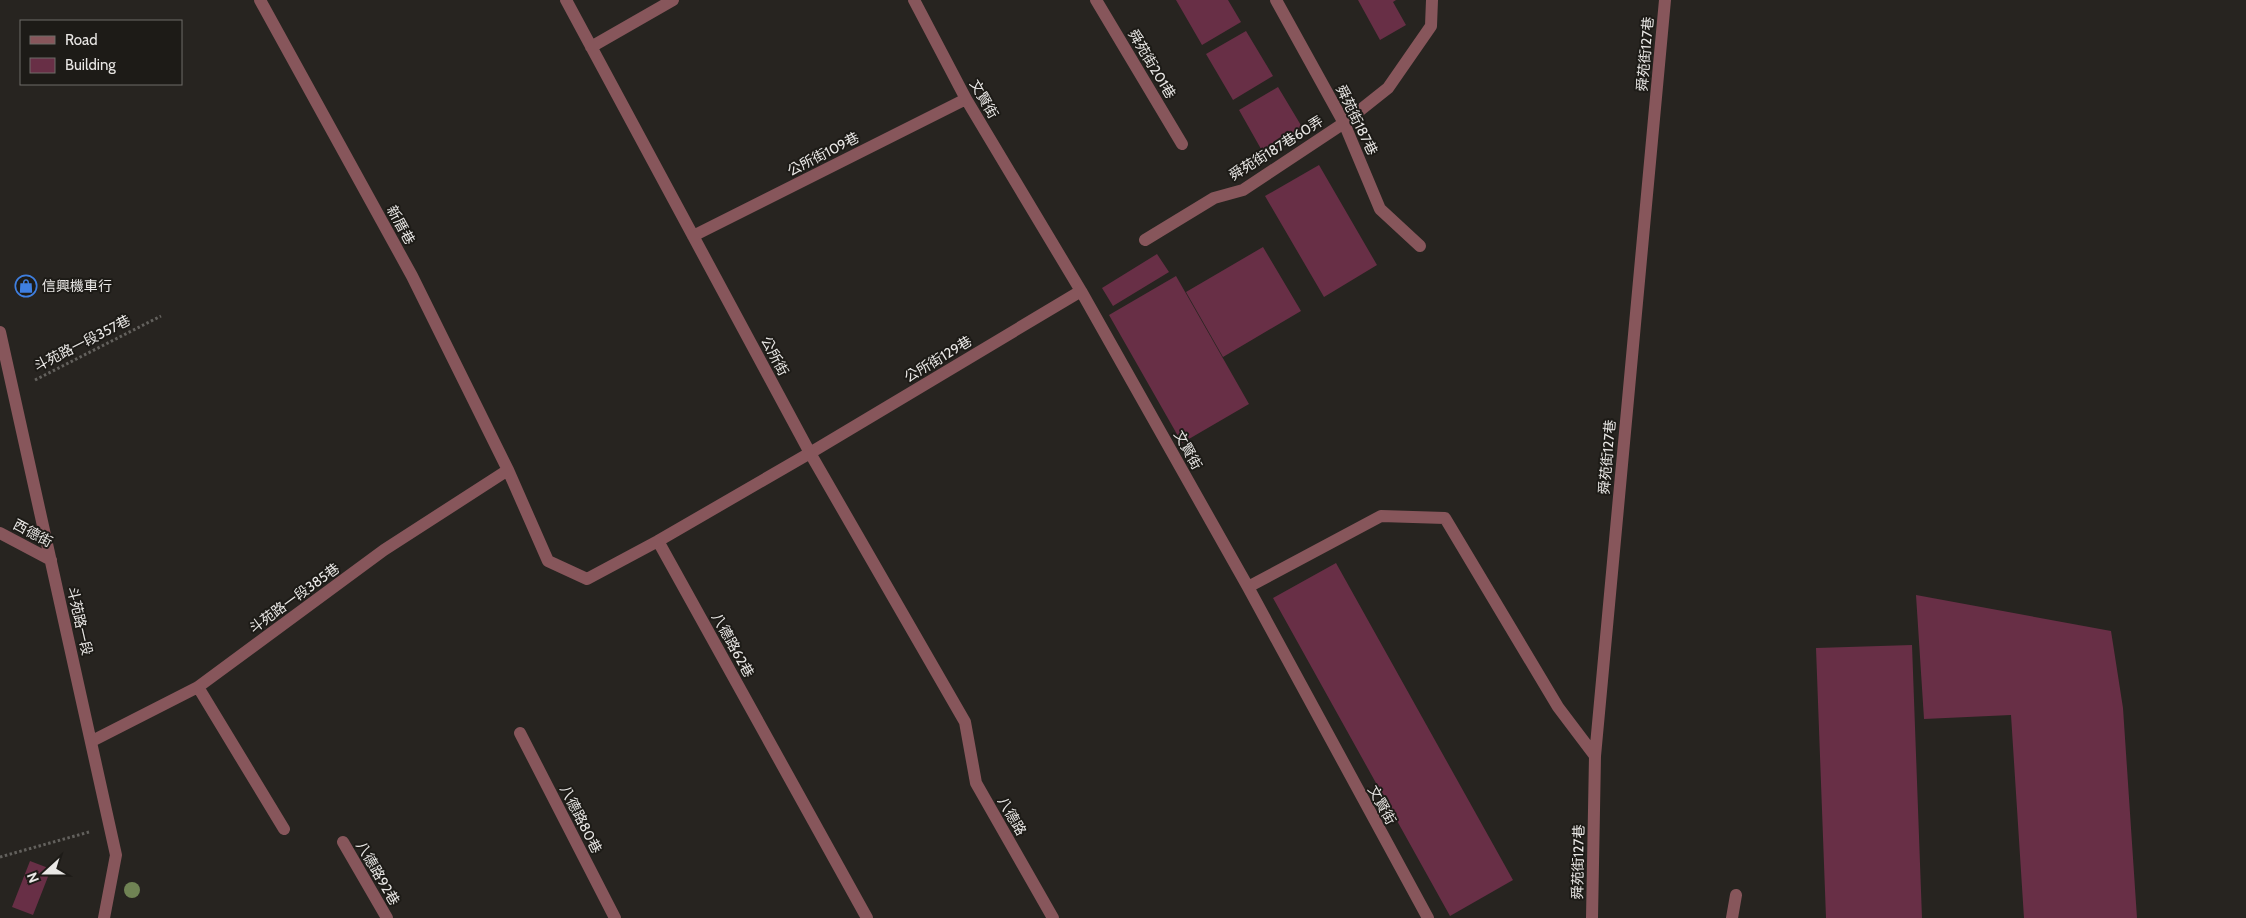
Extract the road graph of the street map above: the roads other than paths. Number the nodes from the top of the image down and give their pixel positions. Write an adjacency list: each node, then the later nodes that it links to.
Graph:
1 (260, 0): 19 (street, 新厝巷)
2 (566, 0): 9 (street, 公所街)
3 (673, 0): 9 (street)
4 (914, 0): 10 (street, 文賢街)
5 (1096, 0): 12 (street, 舜苑街201巷)
6 (1276, 0): 11 (street, 舜苑街187巷)
7 (1432, 0): 11 (street, 舜苑街187巷60弄)
8 (1665, 0): 28 (street, 舜苑街127巷)
9 (591, 47): 13 (street, 公所街)
10 (966, 99): 13 (street, 公所街109巷); 16 (street, 文賢街)
11 (1344, 123): 14 (street, 舜苑街187巷60弄); 15 (street, 舜苑街187巷)
12 (1182, 144)
13 (693, 236): 18 (street, 公所街)
14 (1145, 240)
15 (1420, 246)
16 (1081, 291): 18 (street, 公所街129巷); 23 (street, 文賢街)
17 (0, 332): 22 (street, 斗苑路一段)
18 (810, 453): 21 (street); 25 (street, 公所街)
19 (508, 470): 21 (street, 新厝巷); 24 (street, 斗苑路一段385巷)
20 (0, 533): 22 (street, 西德街)
21 (658, 541): 35 (street, 八德路62巷)
22 (52, 560): 27 (street, 斗苑路一段)
23 (1248, 586): 28 (street); 37 (street, 文賢街)
24 (198, 688): 27 (street, 斗苑路一段385巷); 29 (street)
25 (964, 722): 36 (street, 八德路)
26 (520, 733): 34 (street, 八德路80巷)
27 (92, 741): 32 (street, 斗苑路一段)
28 (1595, 756): 38 (street, 舜苑街127巷)
29 (284, 829)
30 (343, 842): 33 (street, 八德路92巷)
31 (1736, 895): 39 (street)
32 (104, 918)
33 (387, 918)
34 (616, 918)
35 (868, 918)
36 (1053, 918)
37 (1428, 918)
38 (1592, 918)
39 (1732, 918)

